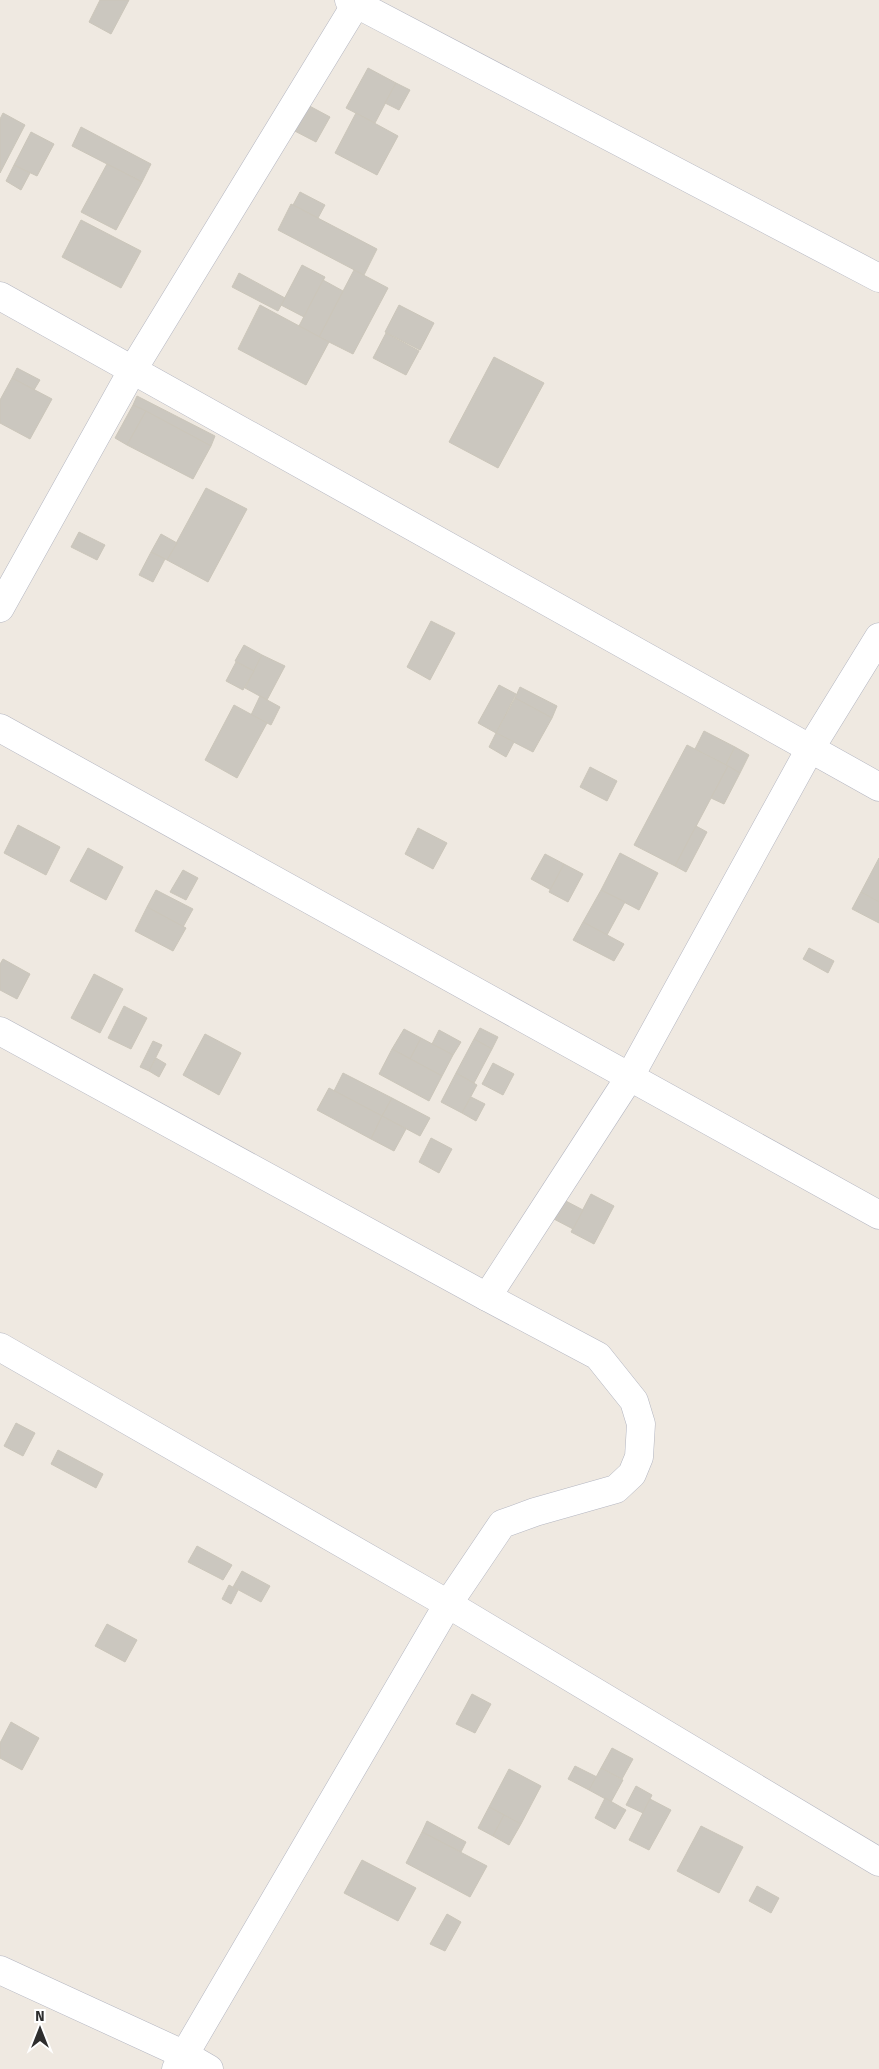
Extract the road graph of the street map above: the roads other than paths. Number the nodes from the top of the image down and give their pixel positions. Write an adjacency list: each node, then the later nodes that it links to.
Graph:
1 (353, 2): 2 (street); 4 (street)
2 (879, 278)
3 (0, 296): 4 (street)
4 (132, 371): 5 (street); 8 (street)
5 (0, 608)
6 (879, 636): 8 (street)
7 (0, 728): 11 (street)
8 (810, 749): 9 (street); 11 (street)
9 (879, 787)
10 (0, 1031): 13 (street)
11 (629, 1078): 12 (street); 13 (street)
12 (879, 1215)
13 (487, 1297): 15 (street)
14 (0, 1346): 15 (street)
15 (448, 1604): 16 (street); 18 (street)
16 (879, 1862)
17 (0, 1970): 18 (street)
18 (180, 2062): 19 (street)
19 (209, 2069)

